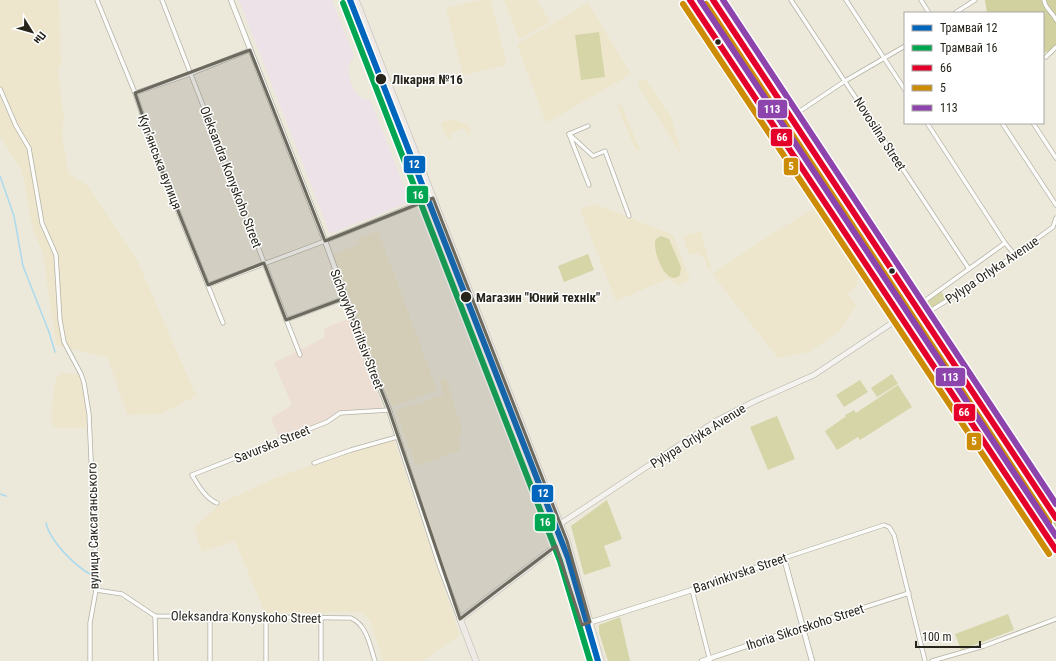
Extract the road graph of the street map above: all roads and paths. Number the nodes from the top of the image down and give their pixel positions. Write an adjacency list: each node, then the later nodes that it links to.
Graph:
1 (98, 0): 25 (street, Купʼянська вулиця)
2 (162, 0): 21 (street, Oleksandra Konyskoho Street)
3 (231, 0): 18 (street, Sichovykh Striltsiv Street)
4 (343, 0): 35 (main road)
5 (356, 0): 34 (main road)
6 (690, 0): 48 (main road)
7 (713, 0): 26 (main road)
8 (791, 0): 22 (street, Novosilna Street)
9 (846, 0): 20 (street)
10 (921, 0): 13 (street)
11 (1044, 0): 15 (street)
12 (975, 1): 14 (street)
13 (928, 12)
14 (957, 12)
15 (1056, 20)
16 (904, 47): 20 (street)
17 (1056, 47): 19 (street)
18 (250, 50): 21 (street); 39 (street, Sichovykh Striltsiv Street)
19 (1046, 57)
20 (884, 58): 22 (street); 23 (street)
21 (190, 74): 25 (street); 42 (street, Oleksandra Konyskoho Street)
22 (845, 81): 26 (street); 43 (street, Novosilna Street)
23 (904, 88)
24 (0, 90): 65 (street, вулиця Саксаганського)
25 (134, 93): 44 (street, Купʼянська вулиця)
26 (791, 117): 46 (main road)
27 (928, 124): 40 (street)
28 (1003, 124): 36 (street)
29 (1034, 124): 32 (street)
30 (588, 126): 31 (street)
31 (569, 134): 33 (street); 37 (street)
32 (1056, 158)
33 (589, 185)
34 (433, 198): 35 (main road); 52 (main road)
35 (422, 202): 39 (street); 53 (main road)
36 (1056, 205)
37 (629, 216)
38 (1056, 218): 41 (street, Pylypa Orlyka Avenue)
39 (325, 241): 42 (street); 45 (street, Sichovykh Striltsiv Street)
40 (1005, 243): 41 (street); 43 (street, Pylypa Orlyka Avenue)
41 (1015, 255): 47 (street, Pylypa Orlyka Avenue)
42 (264, 263): 44 (street); 49 (street, Oleksandra Konyskoho Street)
43 (969, 269): 46 (street, Pylypa Orlyka Avenue)
44 (208, 285): 50 (street, Купʼянська вулиця)
45 (345, 298): 49 (street); 55 (street, Sichovykh Striltsiv Street)
46 (916, 307): 47 (main road); 48 (main road)
47 (922, 316): 51 (main road); 59 (main road)
48 (901, 317): 51 (main road); 60 (main road, Pylypa Orlyka Avenue)
49 (286, 320): 54 (street, Oleksandra Konyskoho Street)
50 (223, 323)
51 (907, 326): 63 (main road)
52 (488, 338): 53 (main road); 60 (main road)
53 (477, 343): 61 (main road)
54 (300, 355)
55 (389, 410): 56 (street, Sichovykh Striltsiv Street); 58 (street, Savurska Street)
56 (397, 437): 57 (street); 72 (street, Sichovykh Striltsiv Street)
57 (314, 463)
58 (217, 503)
59 (1056, 518)
60 (560, 524): 61 (main road); 74 (main road)
61 (550, 531): 62 (main road)
62 (556, 546): 72 (main road); 75 (street)
63 (1056, 550)
64 (784, 558): 66 (street, Barvinkivska Street); 67 (street, Barvinkivska Street); 76 (street)
65 (96, 590): 68 (street, Oleksandra Konyskoho Street); 78 (street, вулиця Саксаганського)
66 (692, 590): 74 (street, Barvinkivska Street); 77 (street)
67 (909, 593): 76 (street, Ihoria Sikorskoho Street); 89 (street)
68 (155, 616): 69 (street, Oleksandra Konyskoho Street); 79 (street)
69 (210, 616): 70 (street, Oleksandra Konyskoho Street); 80 (street)
70 (266, 616): 71 (street, Oleksandra Konyskoho Street); 81 (street)
71 (321, 619): 82 (street); 83 (street, Oleksandra Konyskoho Street)
72 (460, 619): 84 (main road, Sichovykh Striltsiv Street)
73 (1056, 619): 90 (street)
74 (590, 622): 75 (street, Barvinkivska Street); 86 (main road)
75 (582, 625): 85 (street)
76 (803, 627): 77 (street, Ihoria Sikorskoho Street); 88 (street)
77 (710, 660): 87 (street, Ihoria Sikorskoho Street)
78 (90, 661)
79 (156, 661)
80 (210, 661)
81 (266, 661)
82 (321, 661)
83 (375, 661)
84 (476, 661)
85 (593, 661)
86 (601, 661)
87 (702, 661)
88 (812, 661)
89 (925, 661)
90 (932, 661)

